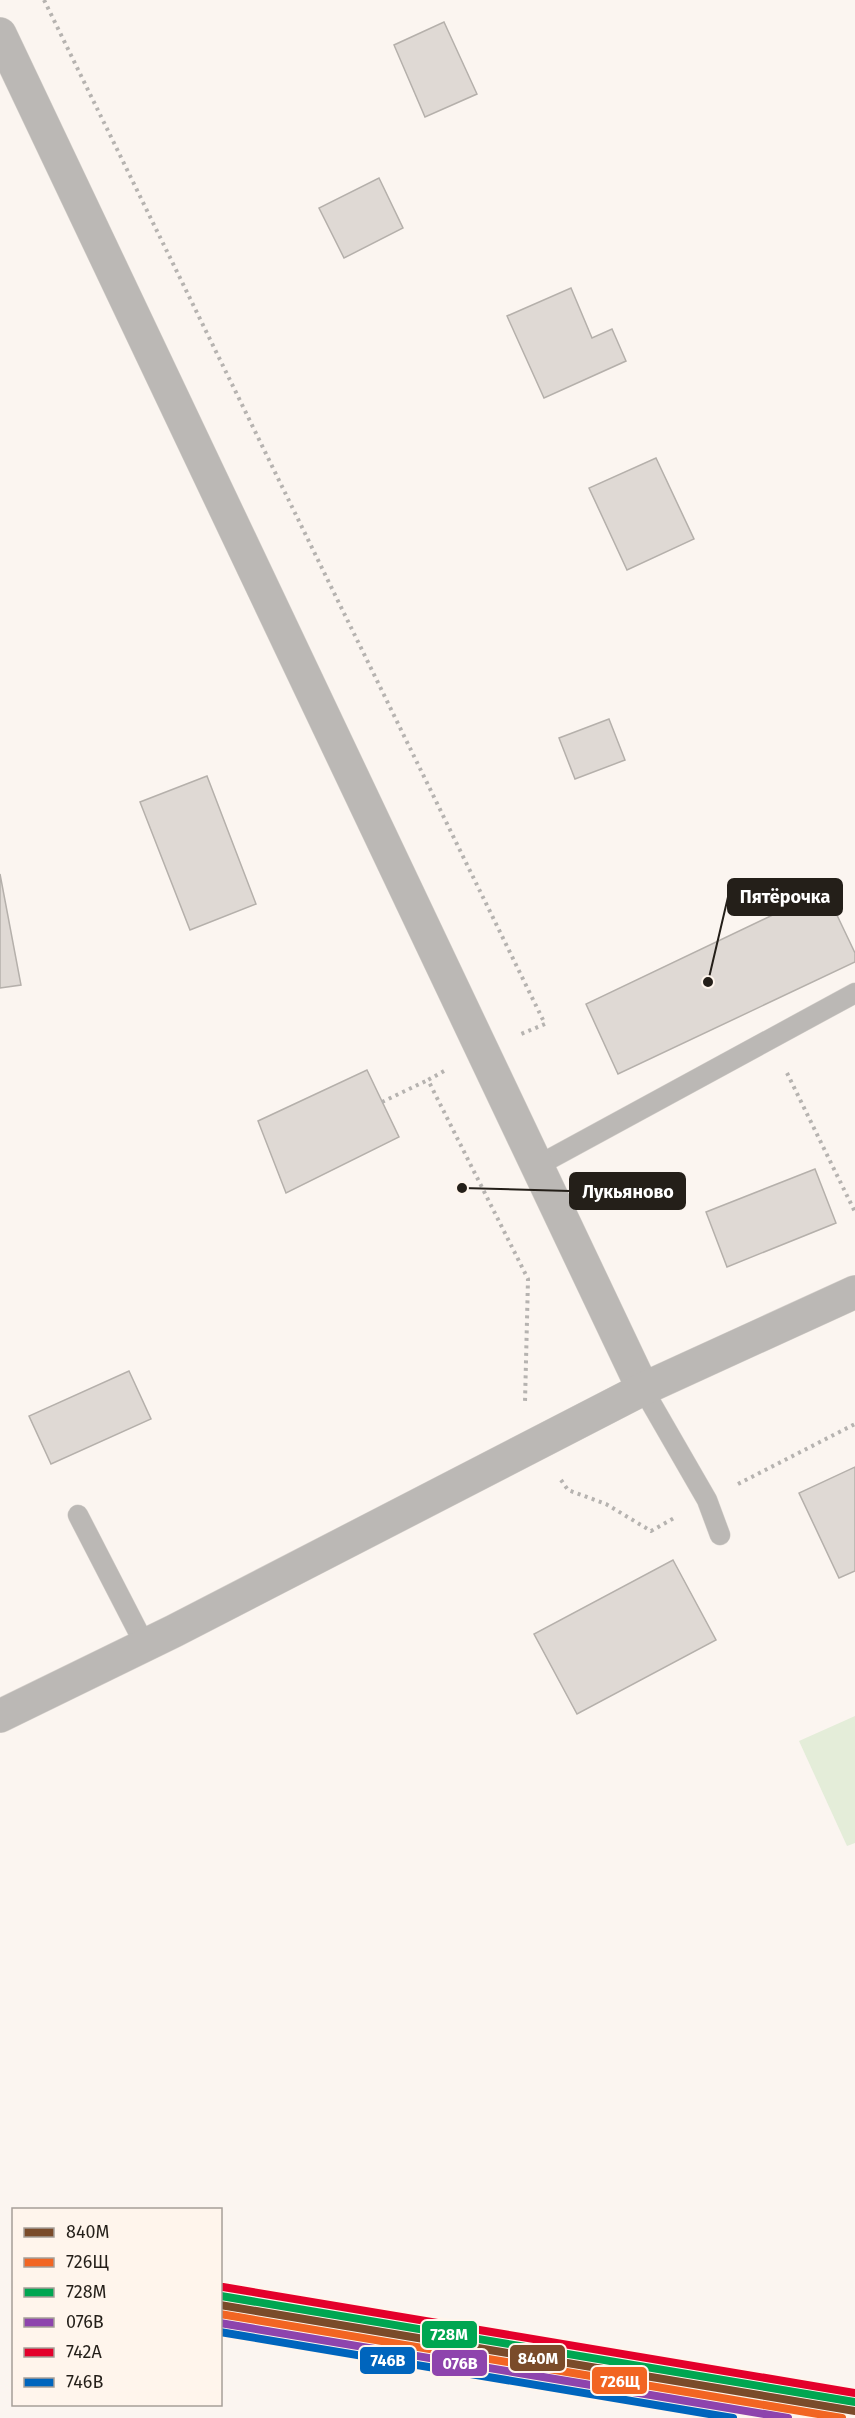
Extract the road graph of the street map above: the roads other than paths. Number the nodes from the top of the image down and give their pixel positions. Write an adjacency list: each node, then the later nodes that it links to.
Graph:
1 (0, 34): 3 (street)
2 (855, 993): 3 (lane)
3 (537, 1166): 5 (street)
4 (855, 1292): 5 (street)
5 (644, 1389): 7 (lane); 8 (street)
6 (78, 1515): 8 (lane)
7 (720, 1535)
8 (145, 1645): 9 (street)
9 (0, 1716)

